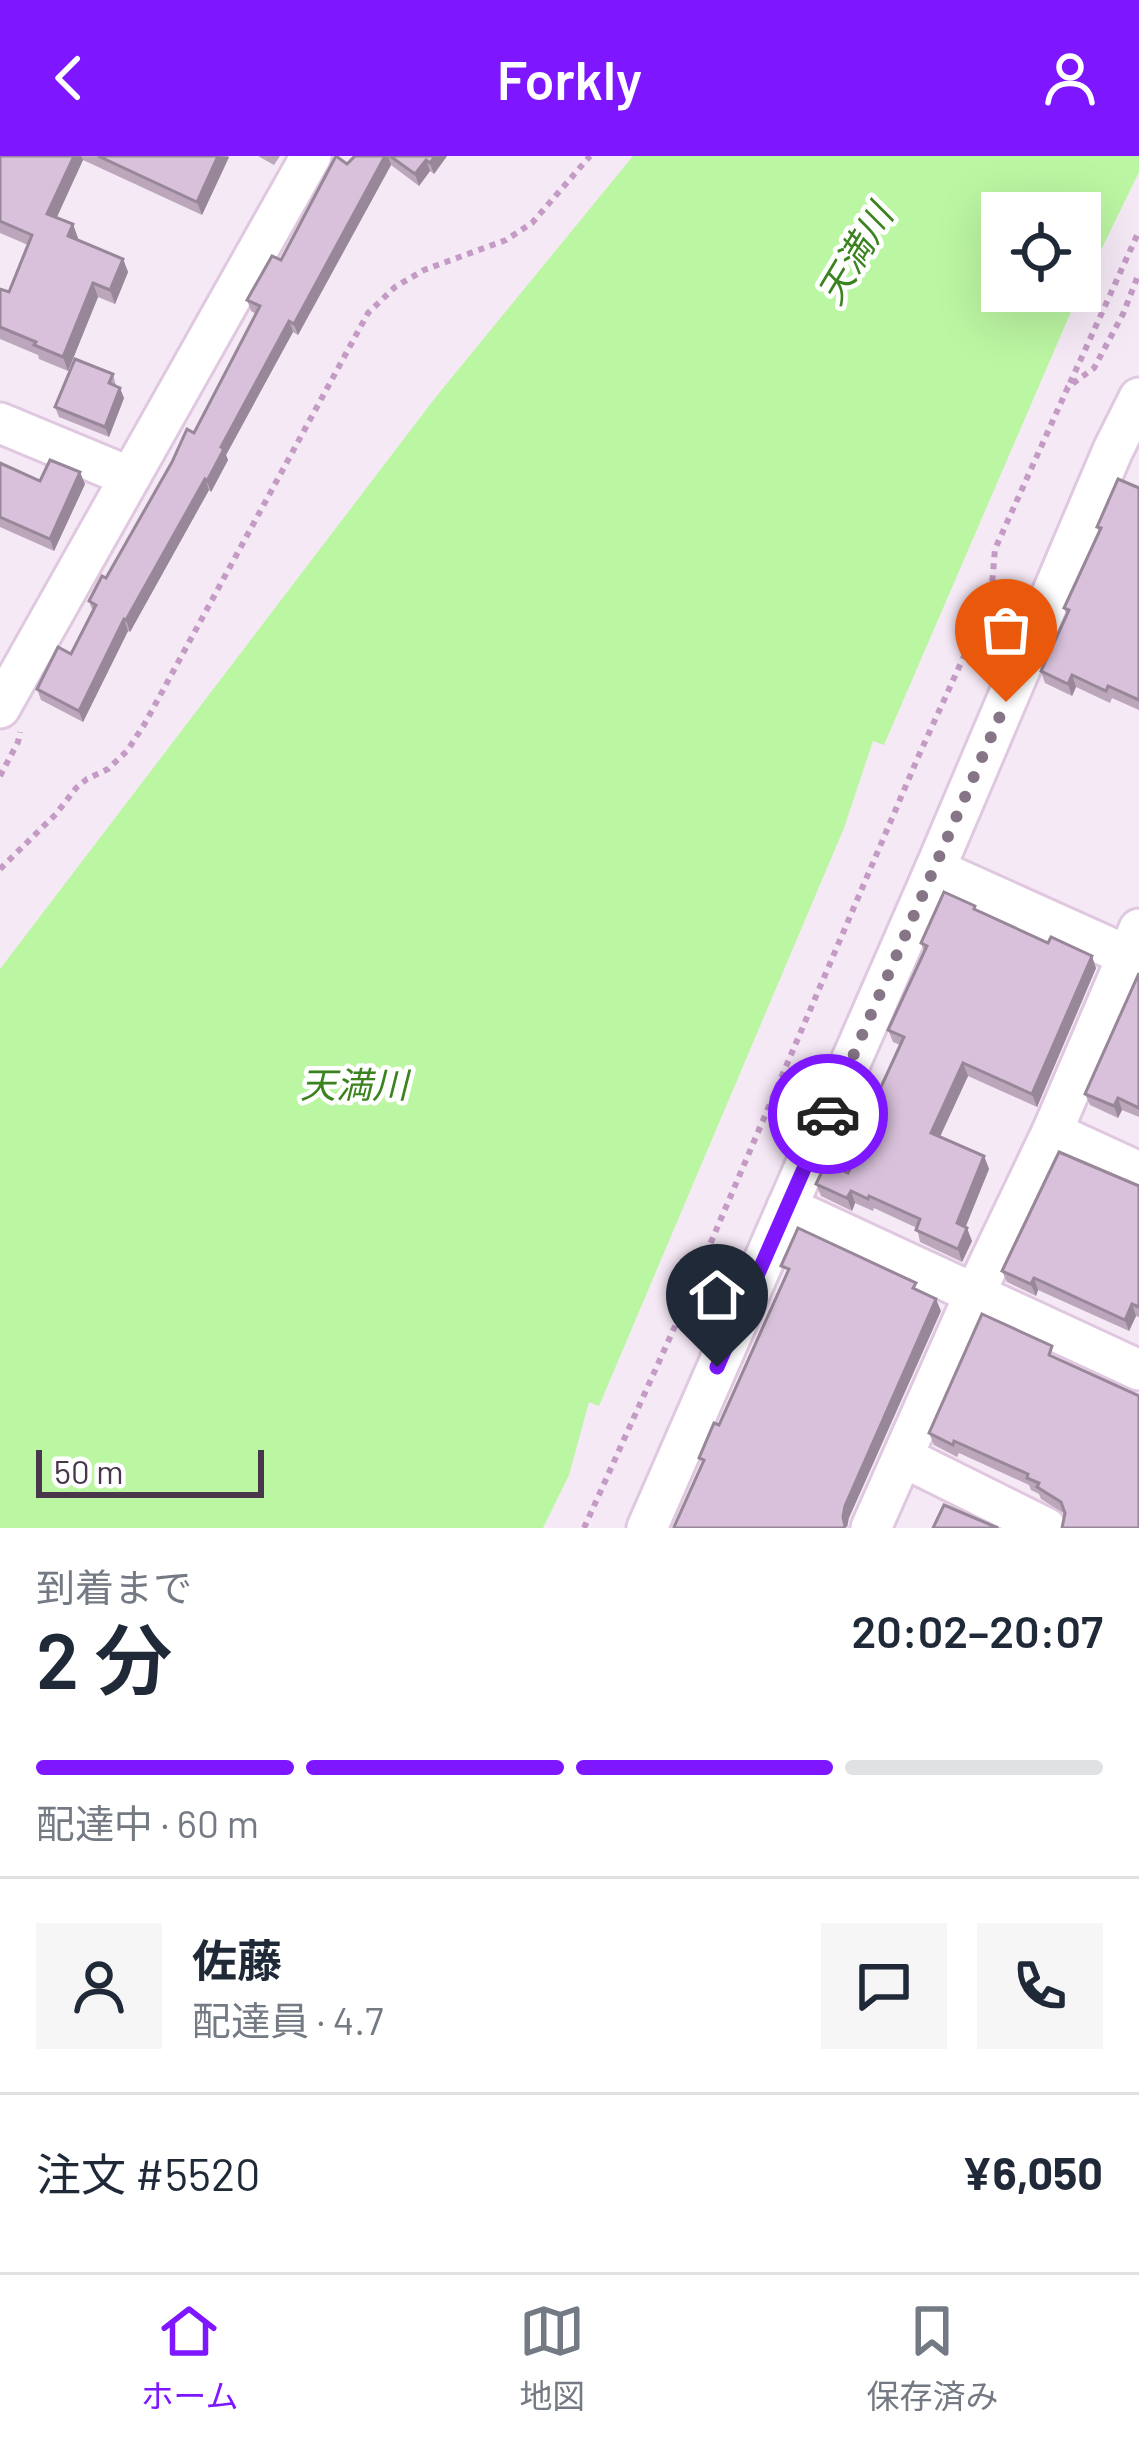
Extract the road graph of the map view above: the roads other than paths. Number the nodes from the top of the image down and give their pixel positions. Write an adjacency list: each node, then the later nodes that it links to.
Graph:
1 (311, 156): 5 (street)
2 (1139, 398): 4 (street)
3 (0, 423): 5 (street)
4 (1126, 456): 7 (street)
5 (130, 477): 6 (street)
6 (11, 712)
7 (934, 869): 8 (street); 11 (street)
8 (1135, 949): 9 (street)
9 (1052, 1132): 10 (street); 12 (street)
10 (1139, 1172)
11 (787, 1207): 12 (street); 15 (street)
12 (975, 1292): 13 (street); 14 (street)
13 (1139, 1370)
14 (903, 1457): 16 (street); 17 (street)
15 (647, 1528)
16 (872, 1528)
17 (1046, 1528)

